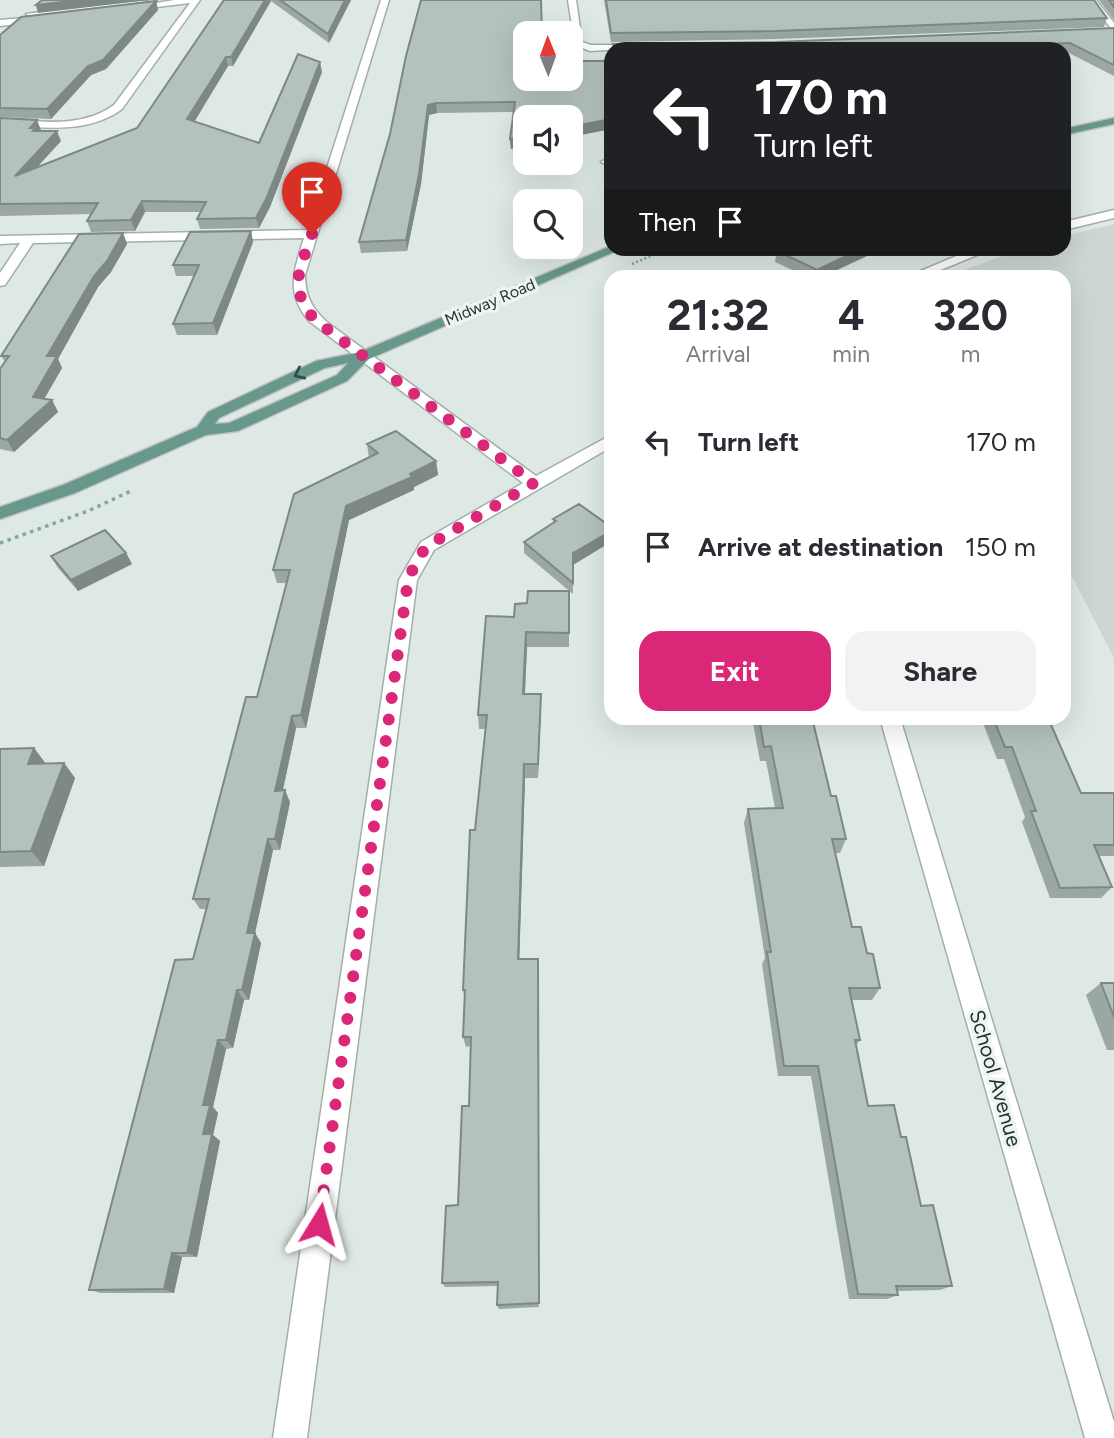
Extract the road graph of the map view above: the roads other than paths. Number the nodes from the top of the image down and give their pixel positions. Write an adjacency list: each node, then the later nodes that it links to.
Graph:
1 (153, 0): 6 (street)
2 (195, 0): 6 (street); 12 (street)
3 (385, 0): 18 (street)
4 (572, 0): 8 (street)
5 (1092, 0): 7 (street)
6 (0, 20)
7 (1111, 30)
8 (604, 48)
9 (1114, 113): 10 (main road)
10 (1072, 118)
11 (1114, 121): 14 (main road)
12 (0, 122)
13 (1114, 129): 15 (main road)
14 (1071, 132)
15 (1071, 133)
16 (1114, 214): 17 (street)
17 (1071, 224)
18 (312, 234): 20 (street); 25 (street)
19 (0, 240): 20 (street)
20 (29, 240): 24 (street)
21 (604, 254): 25 (main road, Midway Road)
22 (967, 256): 23 (street)
23 (931, 270)
24 (0, 282)
25 (364, 356): 27 (street); 28 (main road, Midway Road)
26 (604, 444): 27 (street)
27 (534, 483): 30 (street)
28 (0, 513)
29 (892, 725): 31 (street, School Avenue)
30 (290, 1438)
31 (1102, 1438)

